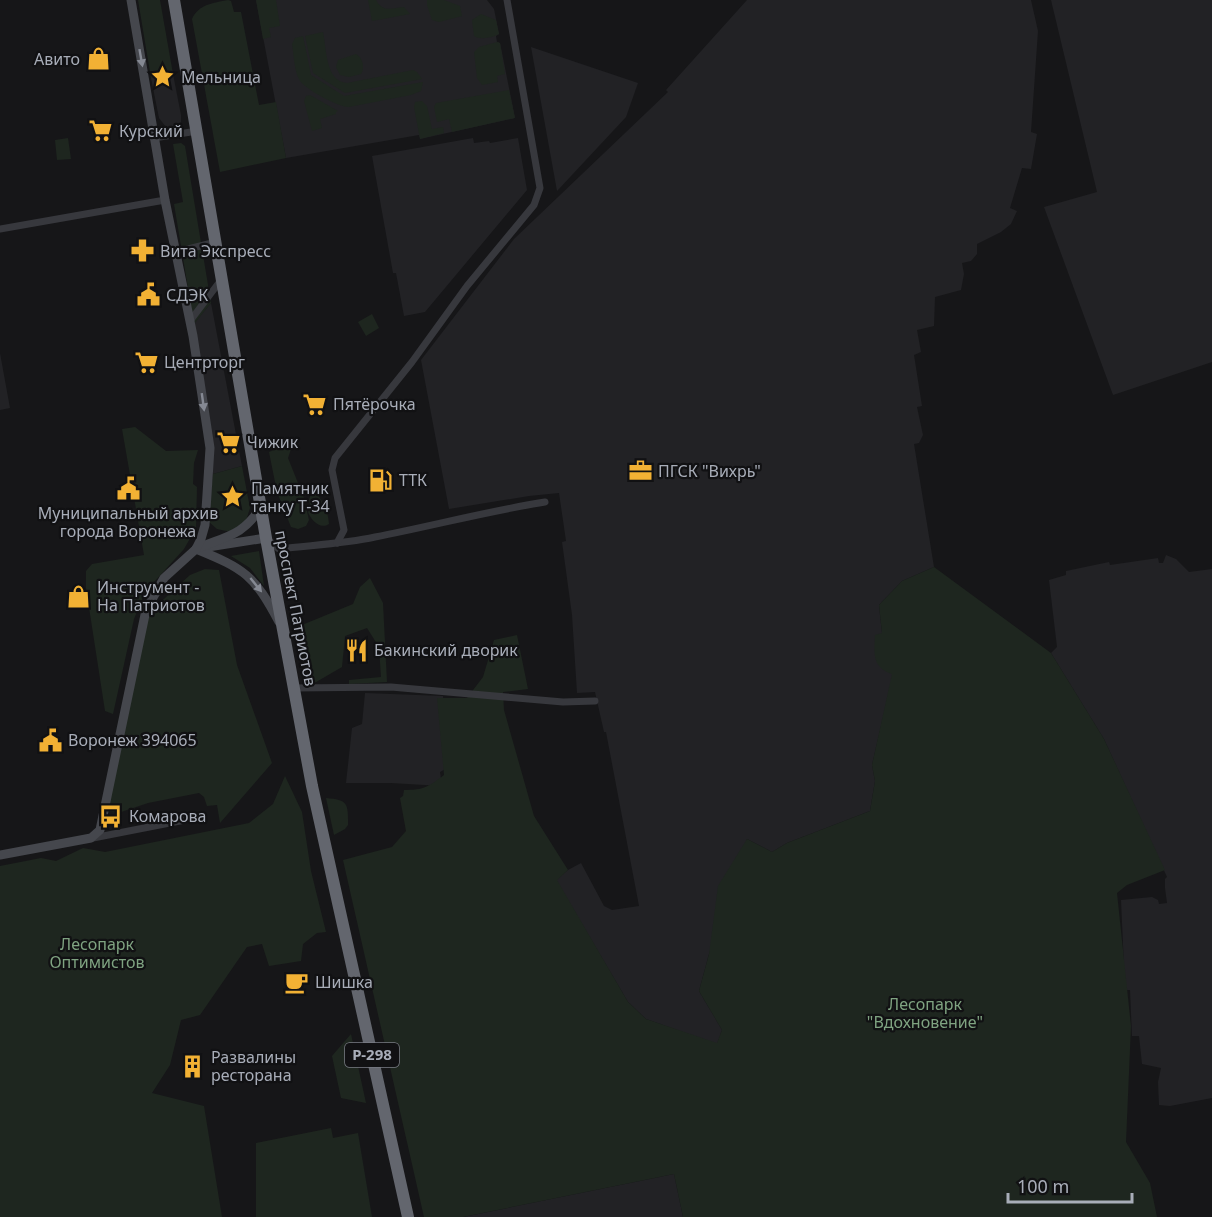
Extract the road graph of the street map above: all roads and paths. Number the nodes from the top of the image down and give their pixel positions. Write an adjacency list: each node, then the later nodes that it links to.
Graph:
1 (131, 0): 5 (street, one-way to 5)
2 (174, 0): 4 (highway, проспект Патриотов / Р-298)
3 (507, 0): 15 (street)
4 (197, 131): 5 (street); 8 (highway, проспект Патриотов / Р-298)
5 (154, 138): 6 (street)
6 (165, 200): 7 (street); 9 (street)
7 (0, 229)
8 (216, 242): 9 (street); 10 (highway, проспект Патриотов / Р-298)
9 (176, 252): 11 (street)
10 (222, 278): 11 (street); 13 (highway, проспект Патриотов / Р-298)
11 (190, 321): 16 (street, one-way to 16)
12 (545, 502): 15 (street)
13 (261, 507): 14 (highway, проспект Патриотов / Р-298); 16 (street)
14 (266, 538): 15 (street); 16 (street); 17 (highway, проспект Патриотов / Р-298)
15 (338, 543)
16 (196, 549): 17 (street, one-way to 17); 21 (street)
17 (282, 627): 18 (highway, проспект Патриотов / Р-298)
18 (295, 688): 19 (street); 23 (highway, проспект Патриотов / Р-298)
19 (595, 700)
20 (185, 820): 21 (street)
21 (91, 838): 22 (street)
22 (0, 855)
23 (408, 1217)

